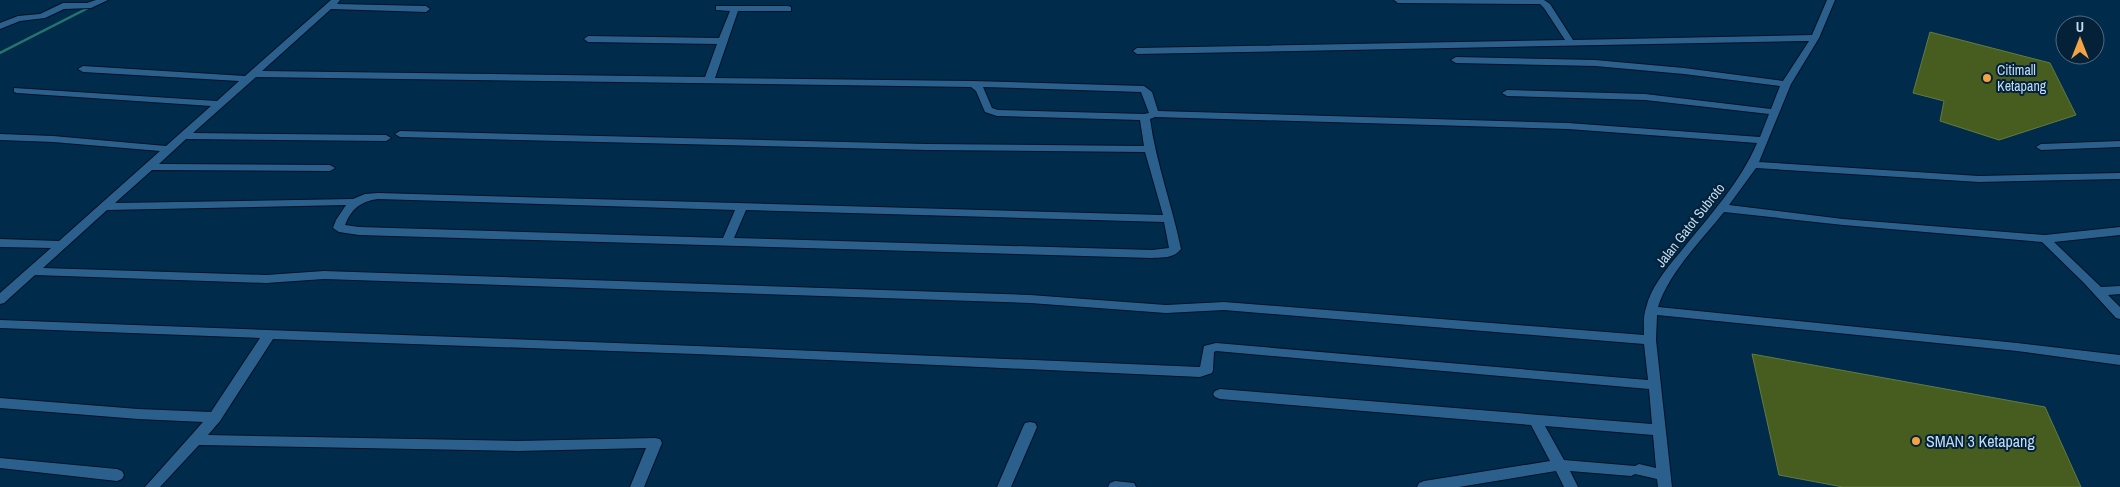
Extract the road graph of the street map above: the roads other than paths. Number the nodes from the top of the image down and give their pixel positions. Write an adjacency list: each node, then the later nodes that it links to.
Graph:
1 (104, 0): 9 (street)
2 (1398, 0): 13 (street)
3 (1831, 0): 10 (street, Jalan Gatot Subroto)
4 (332, 3): 7 (street); 17 (street)
5 (719, 8): 6 (street)
6 (735, 8): 8 (street); 12 (street)
7 (426, 9)
8 (788, 9)
9 (0, 26)
10 (1815, 38): 13 (street); 20 (street, Jalan Gatot Subroto)
11 (588, 39): 12 (street)
12 (722, 41): 18 (street)
13 (1571, 43): 14 (street)
14 (1137, 51)
15 (1456, 60): 20 (street)
16 (83, 69): 17 (street)
17 (249, 76): 18 (street); 23 (street)
18 (709, 81): 19 (street)
19 (972, 84): 25 (street); 25 (street)
20 (1786, 84): 24 (street, Jalan Gatot Subroto)
21 (17, 90): 23 (street)
22 (1506, 93): 24 (street)
23 (218, 104): 27 (street)
24 (1775, 112): 30 (street, Jalan Gatot Subroto)
25 (1150, 116): 30 (street); 33 (street)
26 (400, 134): 33 (street)
27 (183, 136): 29 (street); 34 (street)
28 (0, 137): 34 (street)
29 (386, 138)
30 (1762, 140): 35 (street, Jalan Gatot Subroto)
31 (2120, 144): 32 (street)
32 (2041, 147)
33 (1149, 148): 43 (street)
34 (168, 149): 36 (street)
35 (1753, 165): 38 (street); 42 (street, Jalan Gatot Subroto)
36 (148, 167): 37 (street); 40 (street)
37 (330, 168)
38 (2120, 176)
39 (356, 202): 40 (street); 41 (street); 46 (street)
40 (103, 207): 48 (street)
41 (741, 208): 43 (street); 46 (street)
42 (1722, 208): 45 (street); 53 (street, Jalan Gatot Subroto)
43 (1169, 219): 46 (street)
44 (2120, 231): 45 (street)
45 (2045, 239): 51 (street)
46 (728, 240)
47 (0, 243): 48 (street)
48 (62, 245): 49 (street)
49 (33, 271): 52 (street); 57 (street)
50 (2120, 290): 51 (street)
51 (2099, 292): 54 (street)
52 (0, 300)
53 (1651, 310): 57 (street, Jalan Gatot Subroto); 58 (street)
54 (2120, 315)
55 (0, 324): 56 (street)
56 (270, 333): 59 (street); 62 (street)
57 (1650, 340): 59 (street, Jalan Gatot Subroto)
58 (2120, 360)
59 (1655, 385): 65 (street, Jalan Gatot Subroto)
60 (1220, 394): 63 (street)
61 (0, 403): 62 (street)
62 (215, 417): 66 (street)
63 (1535, 419): 65 (street); 68 (street)
64 (1030, 427): 73 (street)
65 (1659, 430): 70 (street, Jalan Gatot Subroto)
66 (196, 440): 71 (street); 72 (street)
67 (0, 463): 69 (street)
68 (1559, 466): 70 (street); 76 (street); 77 (street)
69 (117, 475)
70 (1665, 481)
71 (152, 487)
72 (637, 487)
73 (1004, 487)
74 (1115, 487): 75 (street)
75 (1129, 487)
76 (1424, 487)
77 (1571, 487)

